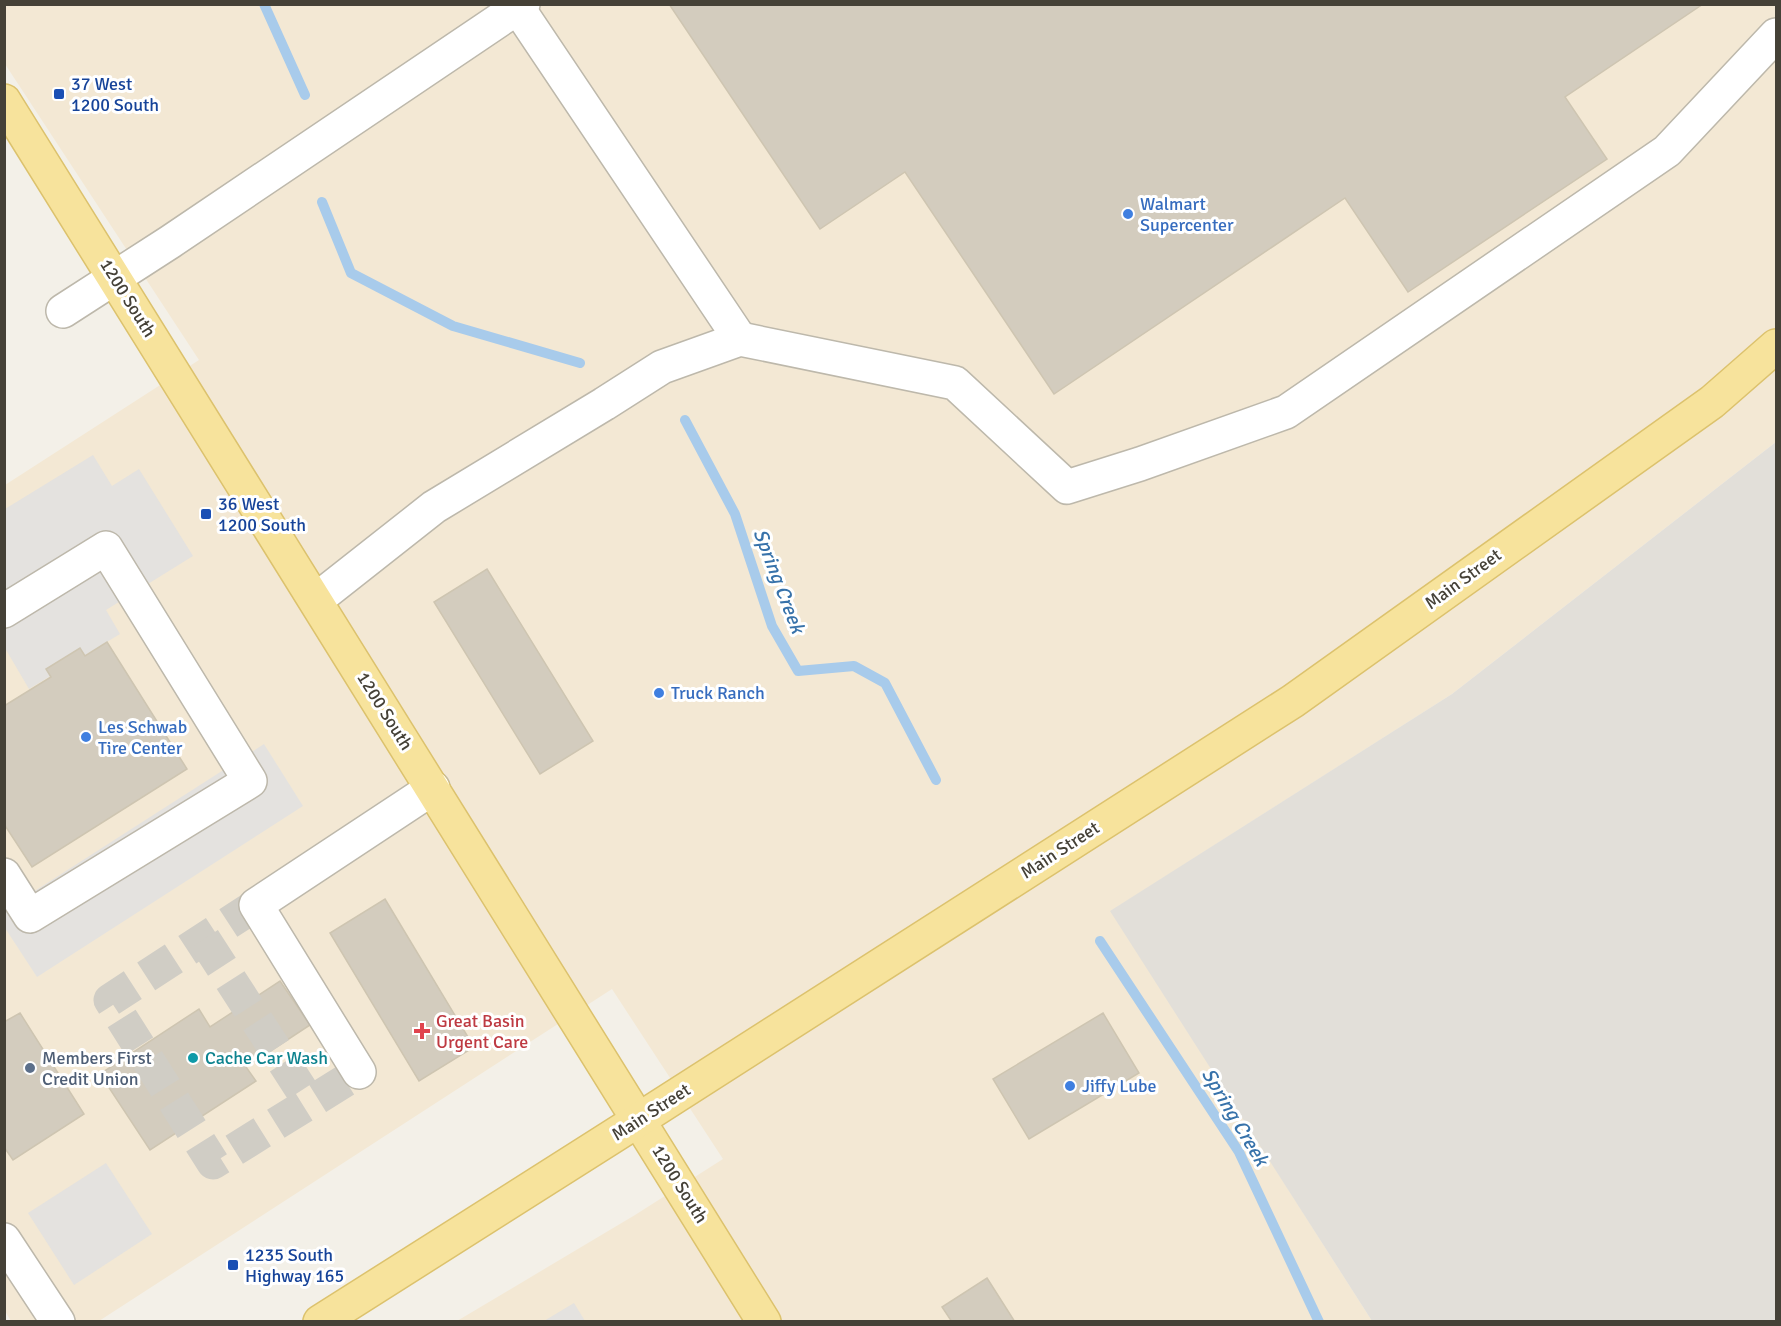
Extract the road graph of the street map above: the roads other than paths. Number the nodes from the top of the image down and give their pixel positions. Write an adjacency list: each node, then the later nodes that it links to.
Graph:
1 (520, 6): 4 (lane); 6 (lane)
2 (1776, 35): 6 (lane)
3 (4, 101): 4 (main road, 1200 South)
4 (115, 278): 5 (lane); 8 (main road, 1200 South)
5 (63, 311)
6 (740, 339): 8 (lane)
7 (1776, 346): 13 (main road, Main Street)
8 (316, 600): 10 (main road, 1200 South)
9 (4, 611): 11 (lane)
10 (433, 788): 12 (lane); 13 (main road, 1200 South)
11 (4, 874)
12 (359, 1072)
13 (640, 1119): 16 (main road, Main Street); 17 (main road, 1200 South)
14 (4, 1240): 15 (lane)
15 (58, 1322)
16 (320, 1322)
17 (764, 1322)

